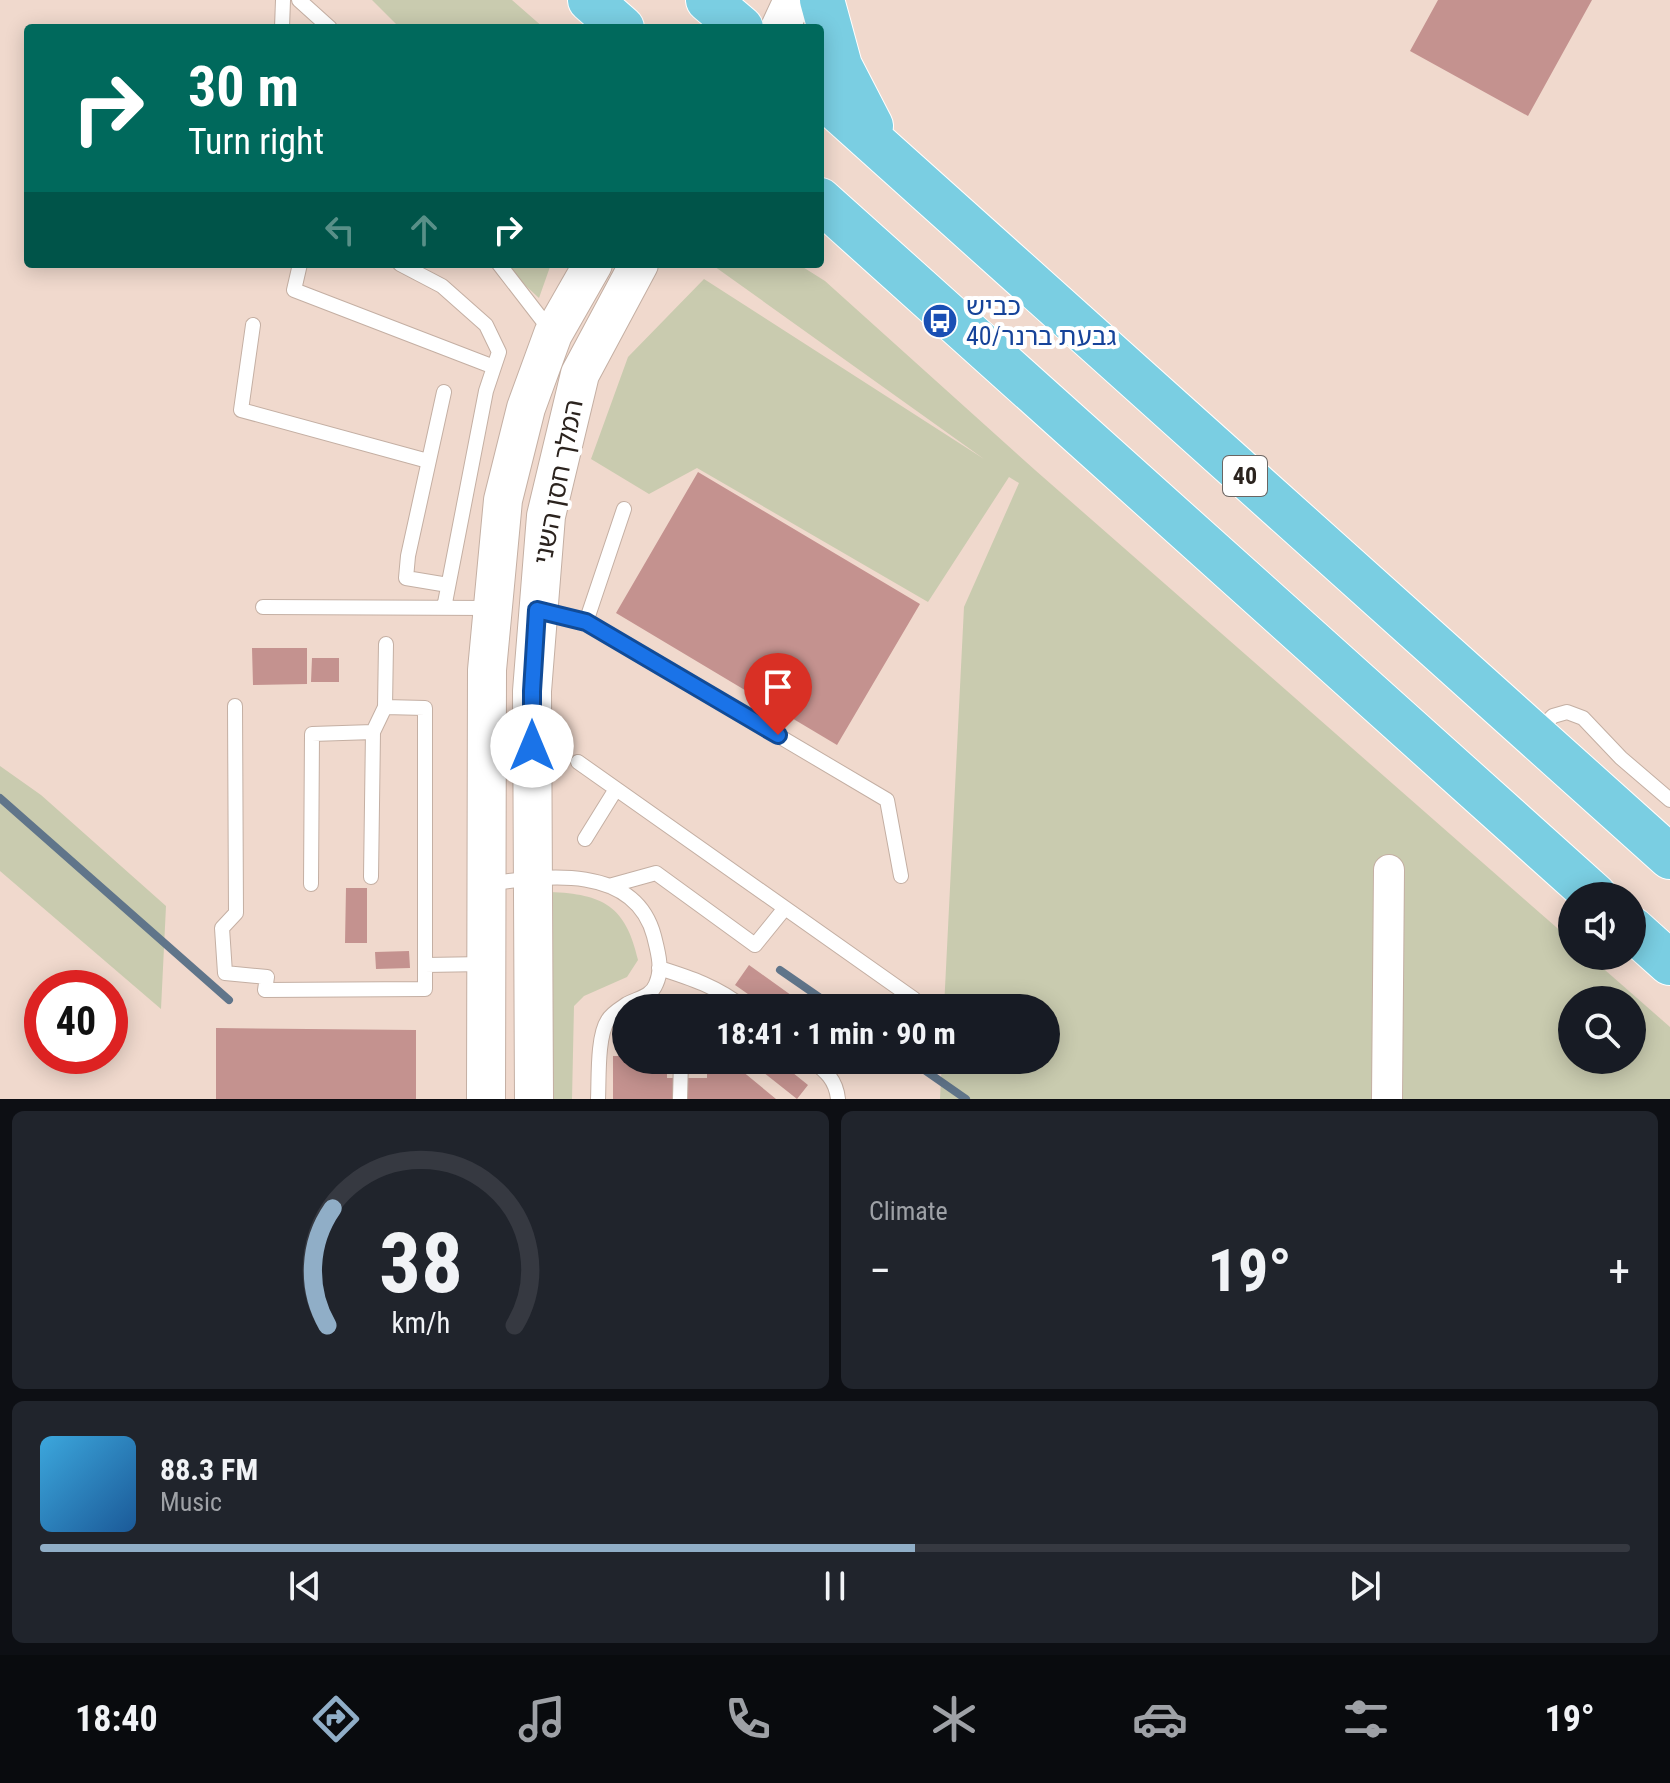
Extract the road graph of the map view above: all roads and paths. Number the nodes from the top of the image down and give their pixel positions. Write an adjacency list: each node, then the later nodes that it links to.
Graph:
1 (283, 0): 7 (lane)
2 (299, 0): 8 (lane)
3 (581, 0): 9 (highway)
4 (590, 0): 10 (highway)
5 (793, 0): 11 (street)
6 (822, 0): 13 (highway)
7 (282, 24)
8 (326, 24)
9 (596, 24)
10 (617, 24)
11 (782, 24)
12 (824, 98): 13 (highway, 40)
13 (907, 172): 38 (highway, 40)
14 (824, 204): 16 (highway)
15 (824, 220): 16 (highway)
16 (859, 235): 48 (highway)
17 (299, 268): 24 (lane)
18 (408, 268): 24 (lane)
19 (502, 268): 23 (lane)
20 (591, 268): 23 (street, המלך חסן השני)
21 (637, 268): 32 (street, המלך חסן השני)
22 (253, 325): 26 (lane)
23 (553, 334): 31 (street, המלך חסן השני)
24 (494, 367): 28 (lane)
25 (444, 392): 26 (lane)
26 (428, 461): 28 (lane)
27 (624, 509): 33 (lane)
28 (448, 585): 30 (lane)
29 (263, 607): 30 (lane)
30 (444, 608): 31 (lane)
31 (492, 608): 50 (street, המלך חסן השני)
32 (537, 610): 33 (lane); 47 (street, המלך חסן השני)
33 (586, 622): 45 (lane)
34 (386, 644): 36 (lane)
35 (235, 706): 56 (lane)
36 (385, 707): 37 (lane); 56 (lane)
37 (373, 732): 46 (lane); 49 (lane)
38 (1534, 735): 41 (lane); 43 (highway, 40)
39 (578, 762): 40 (lane)
40 (616, 789): 42 (lane); 52 (lane)
41 (1670, 800)
42 (585, 839)
43 (1670, 857)
44 (1389, 870): 69 (street)
45 (901, 876)
46 (371, 877)
47 (533, 877): 50 (lane); 51 (lane); 65 (street, המלך חסן השני)
48 (1579, 882)
49 (311, 884)
50 (487, 885): 54 (street, המלך חסן השני)
51 (609, 886): 52 (lane); 57 (lane)
52 (785, 908): 60 (lane)
53 (1646, 942): 55 (highway)
54 (487, 963): 56 (lane); 64 (street, המלך חסן השני)
55 (1670, 963)
56 (425, 965)
57 (659, 968): 58 (lane); 59 (lane)
58 (650, 994)
59 (726, 994)
60 (907, 994)
61 (612, 1016): 66 (lane)
62 (681, 1074): 67 (lane)
63 (828, 1074): 68 (lane)
64 (486, 1099)
65 (534, 1099)
66 (598, 1099)
67 (680, 1099)
68 (838, 1099)
69 (1387, 1099)

